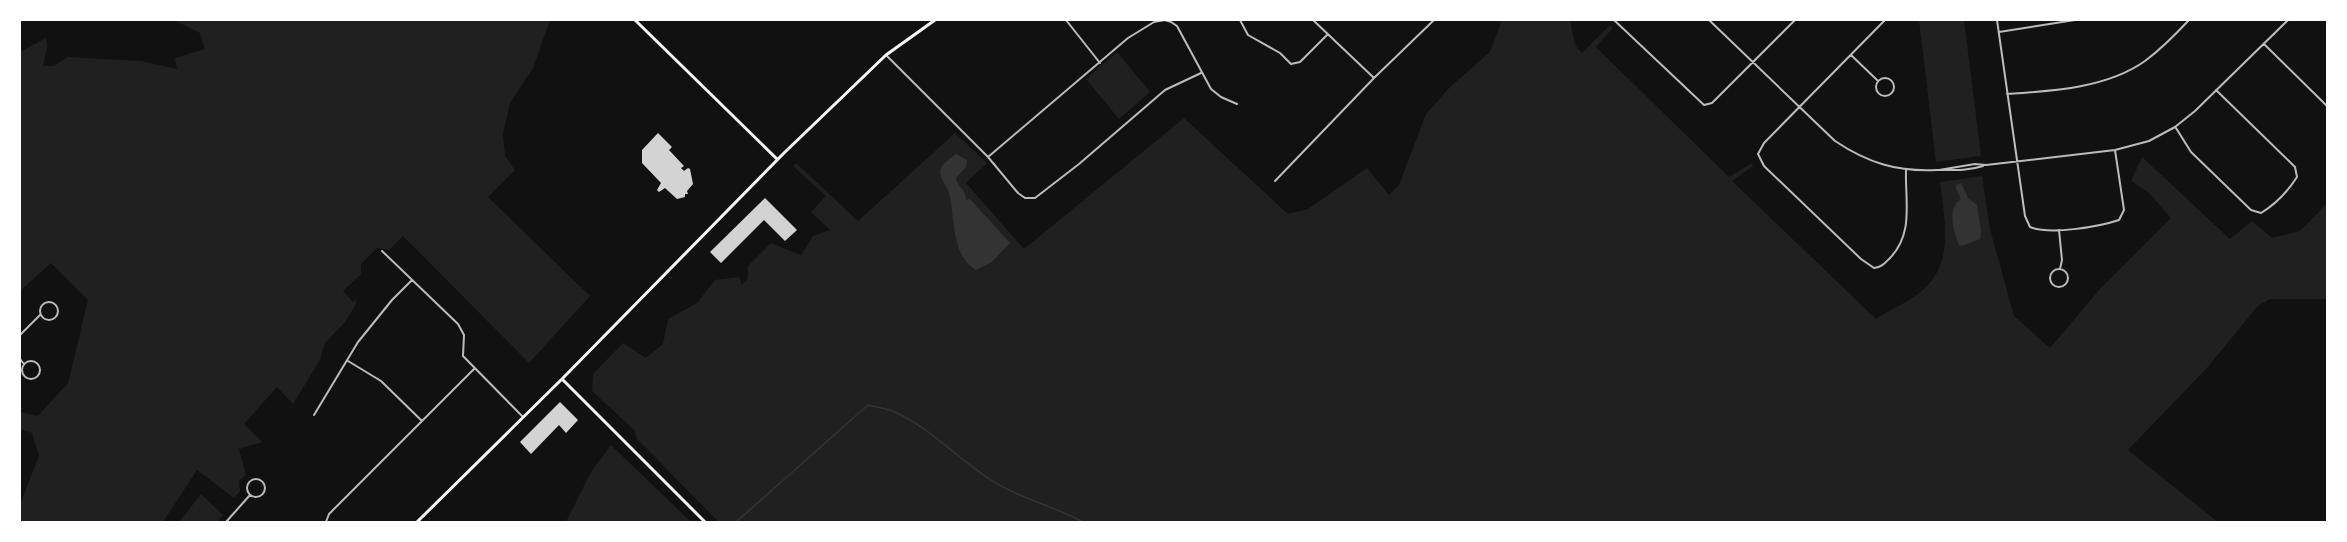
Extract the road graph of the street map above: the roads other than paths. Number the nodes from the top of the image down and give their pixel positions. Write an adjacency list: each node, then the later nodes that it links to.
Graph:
1 (635, 20): 33 (main road)
2 (934, 20): 18 (main road)
3 (1066, 20): 21 (street)
4 (1240, 20): 16 (street)
5 (1313, 20): 16 (street)
6 (1434, 20): 23 (street)
7 (1614, 20): 20 (street)
8 (1709, 20): 20 (street)
9 (1795, 20): 20 (street)
10 (1885, 20): 19 (street)
11 (1997, 20): 15 (street)
12 (2075, 20): 15 (street)
13 (2189, 20): 26 (street)
14 (2288, 20): 17 (street)
15 (1999, 32): 26 (street)
16 (1328, 34): 23 (street)
17 (2264, 44): 25 (street); 29 (street)
18 (886, 55): 32 (street); 33 (main road)
19 (1851, 55): 24 (street); 28 (street)
20 (1752, 62): 28 (street)
21 (1100, 63): 22 (street); 32 (street)
22 (1201, 73): 27 (street); 32 (street)
23 (1374, 78): 36 (street)
24 (1878, 81): 24 (street)
25 (2216, 90): 30 (street); 30 (street)
26 (2007, 94): 34 (street)
27 (1237, 104)
28 (1798, 107): 35 (street); 35 (street)
29 (2328, 107)
30 (2175, 127): 31 (street)
31 (2115, 150): 34 (street); 37 (street)
32 (988, 157)
33 (777, 159): 47 (main road)
34 (2017, 161): 35 (street); 37 (street)
35 (1906, 170)
36 (1275, 181)
37 (2060, 230): 39 (street)
38 (382, 251): 40 (street)
39 (2060, 269): 39 (street)
40 (412, 280): 44 (street); 46 (street)
41 (40, 315): 41 (street); 42 (street)
42 (20, 335)
43 (20, 359): 45 (street)
44 (347, 360): 48 (street); 50 (street)
45 (24, 364): 45 (street)
46 (474, 369): 49 (street); 50 (street)
47 (562, 379): 49 (main road); 55 (main road)
48 (314, 416)
49 (523, 417): 54 (main road)
50 (422, 421): 53 (street)
51 (250, 495): 51 (street); 52 (street)
52 (226, 522)
53 (326, 522)
54 (417, 522)
55 (705, 522)

